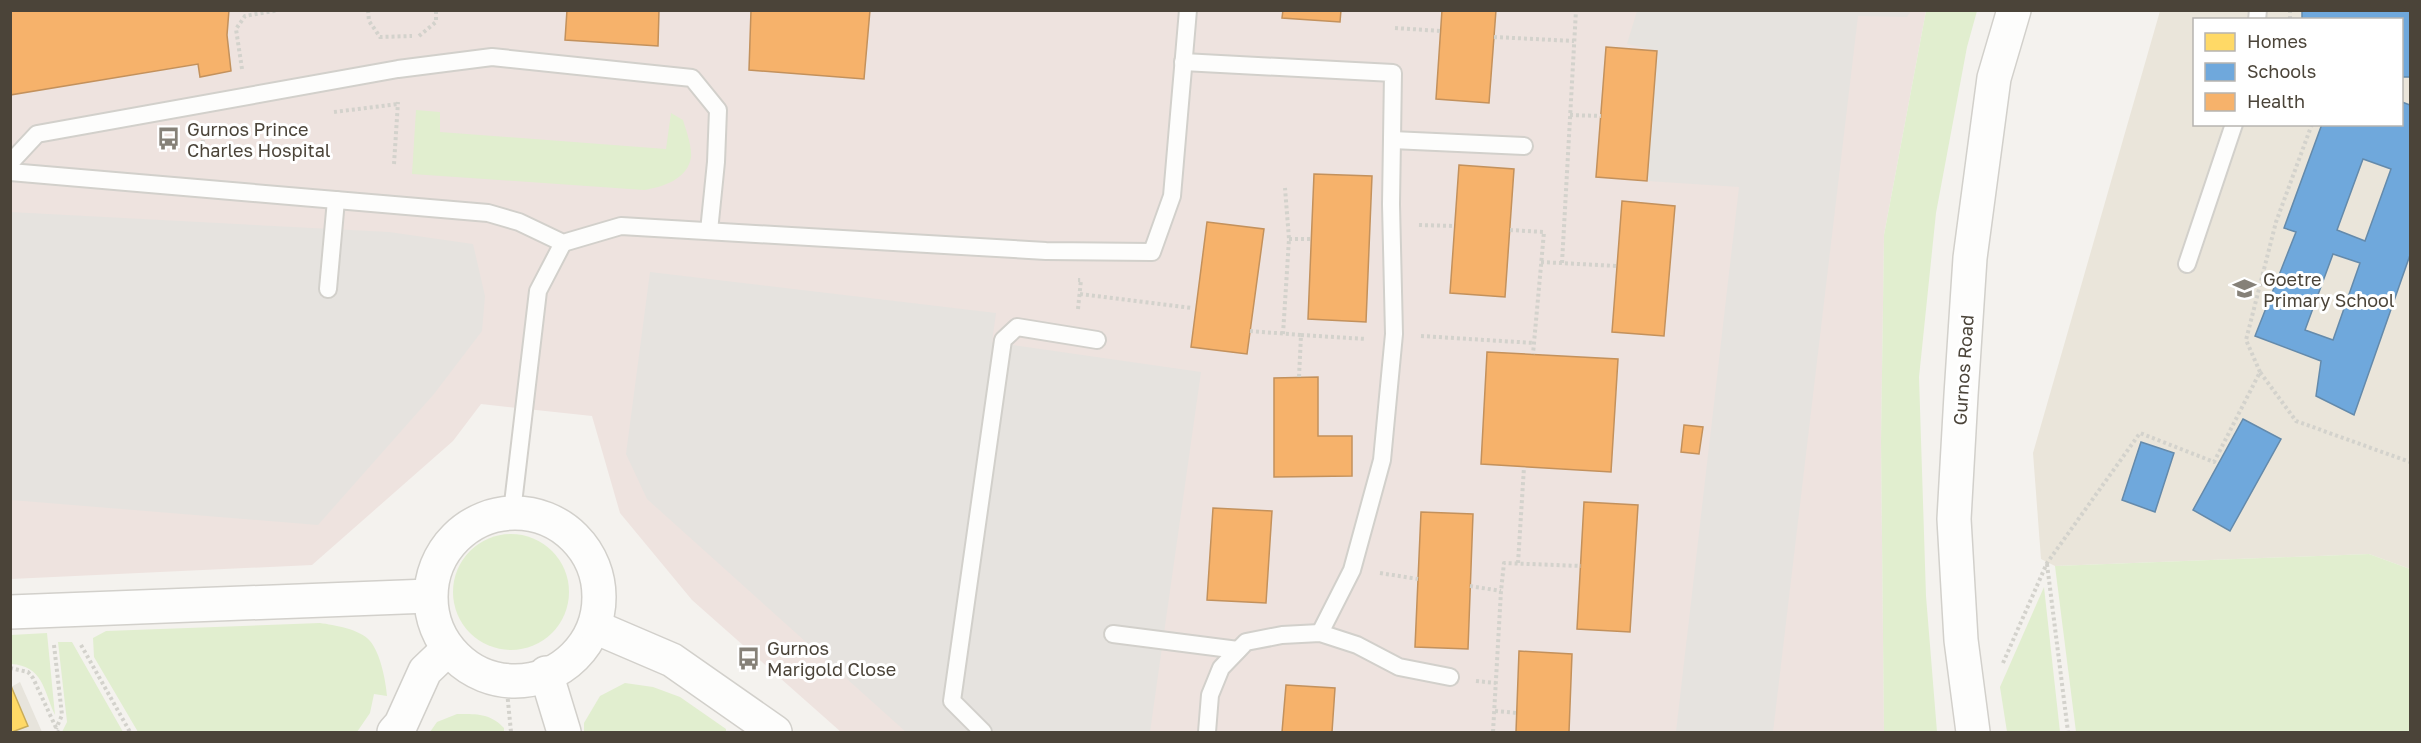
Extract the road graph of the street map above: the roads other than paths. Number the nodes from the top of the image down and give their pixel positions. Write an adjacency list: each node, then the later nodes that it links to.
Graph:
1 (1188, 10): 3 (lane)
2 (2014, 10): 30 (street, Gurnos Road)
3 (1183, 62): 5 (lane); 10 (lane)
4 (2233, 126): 12 (lane)
5 (1392, 140): 6 (lane); 19 (lane)
6 (1524, 146)
7 (10, 163): 10 (lane)
8 (10, 172): 9 (lane)
9 (336, 200): 11 (lane); 13 (lane)
10 (710, 231): 11 (lane)
11 (563, 243): 15 (lane)
12 (2187, 264)
13 (328, 289)
14 (1097, 340): 28 (lane)
15 (512, 512): 16 (street); 18 (street)
16 (429, 596): 17 (street); 21 (street)
17 (10, 612)
18 (595, 627): 23 (street); 27 (street)
19 (1320, 633): 22 (lane); 24 (lane)
20 (1113, 634): 22 (lane)
21 (447, 649): 23 (street); 25 (street)
22 (1238, 650): 29 (lane)
23 (546, 674): 26 (street)
24 (1450, 677)
25 (394, 732)
26 (564, 732)
27 (775, 732)
28 (983, 732)
29 (1208, 732)
30 (1973, 732)

